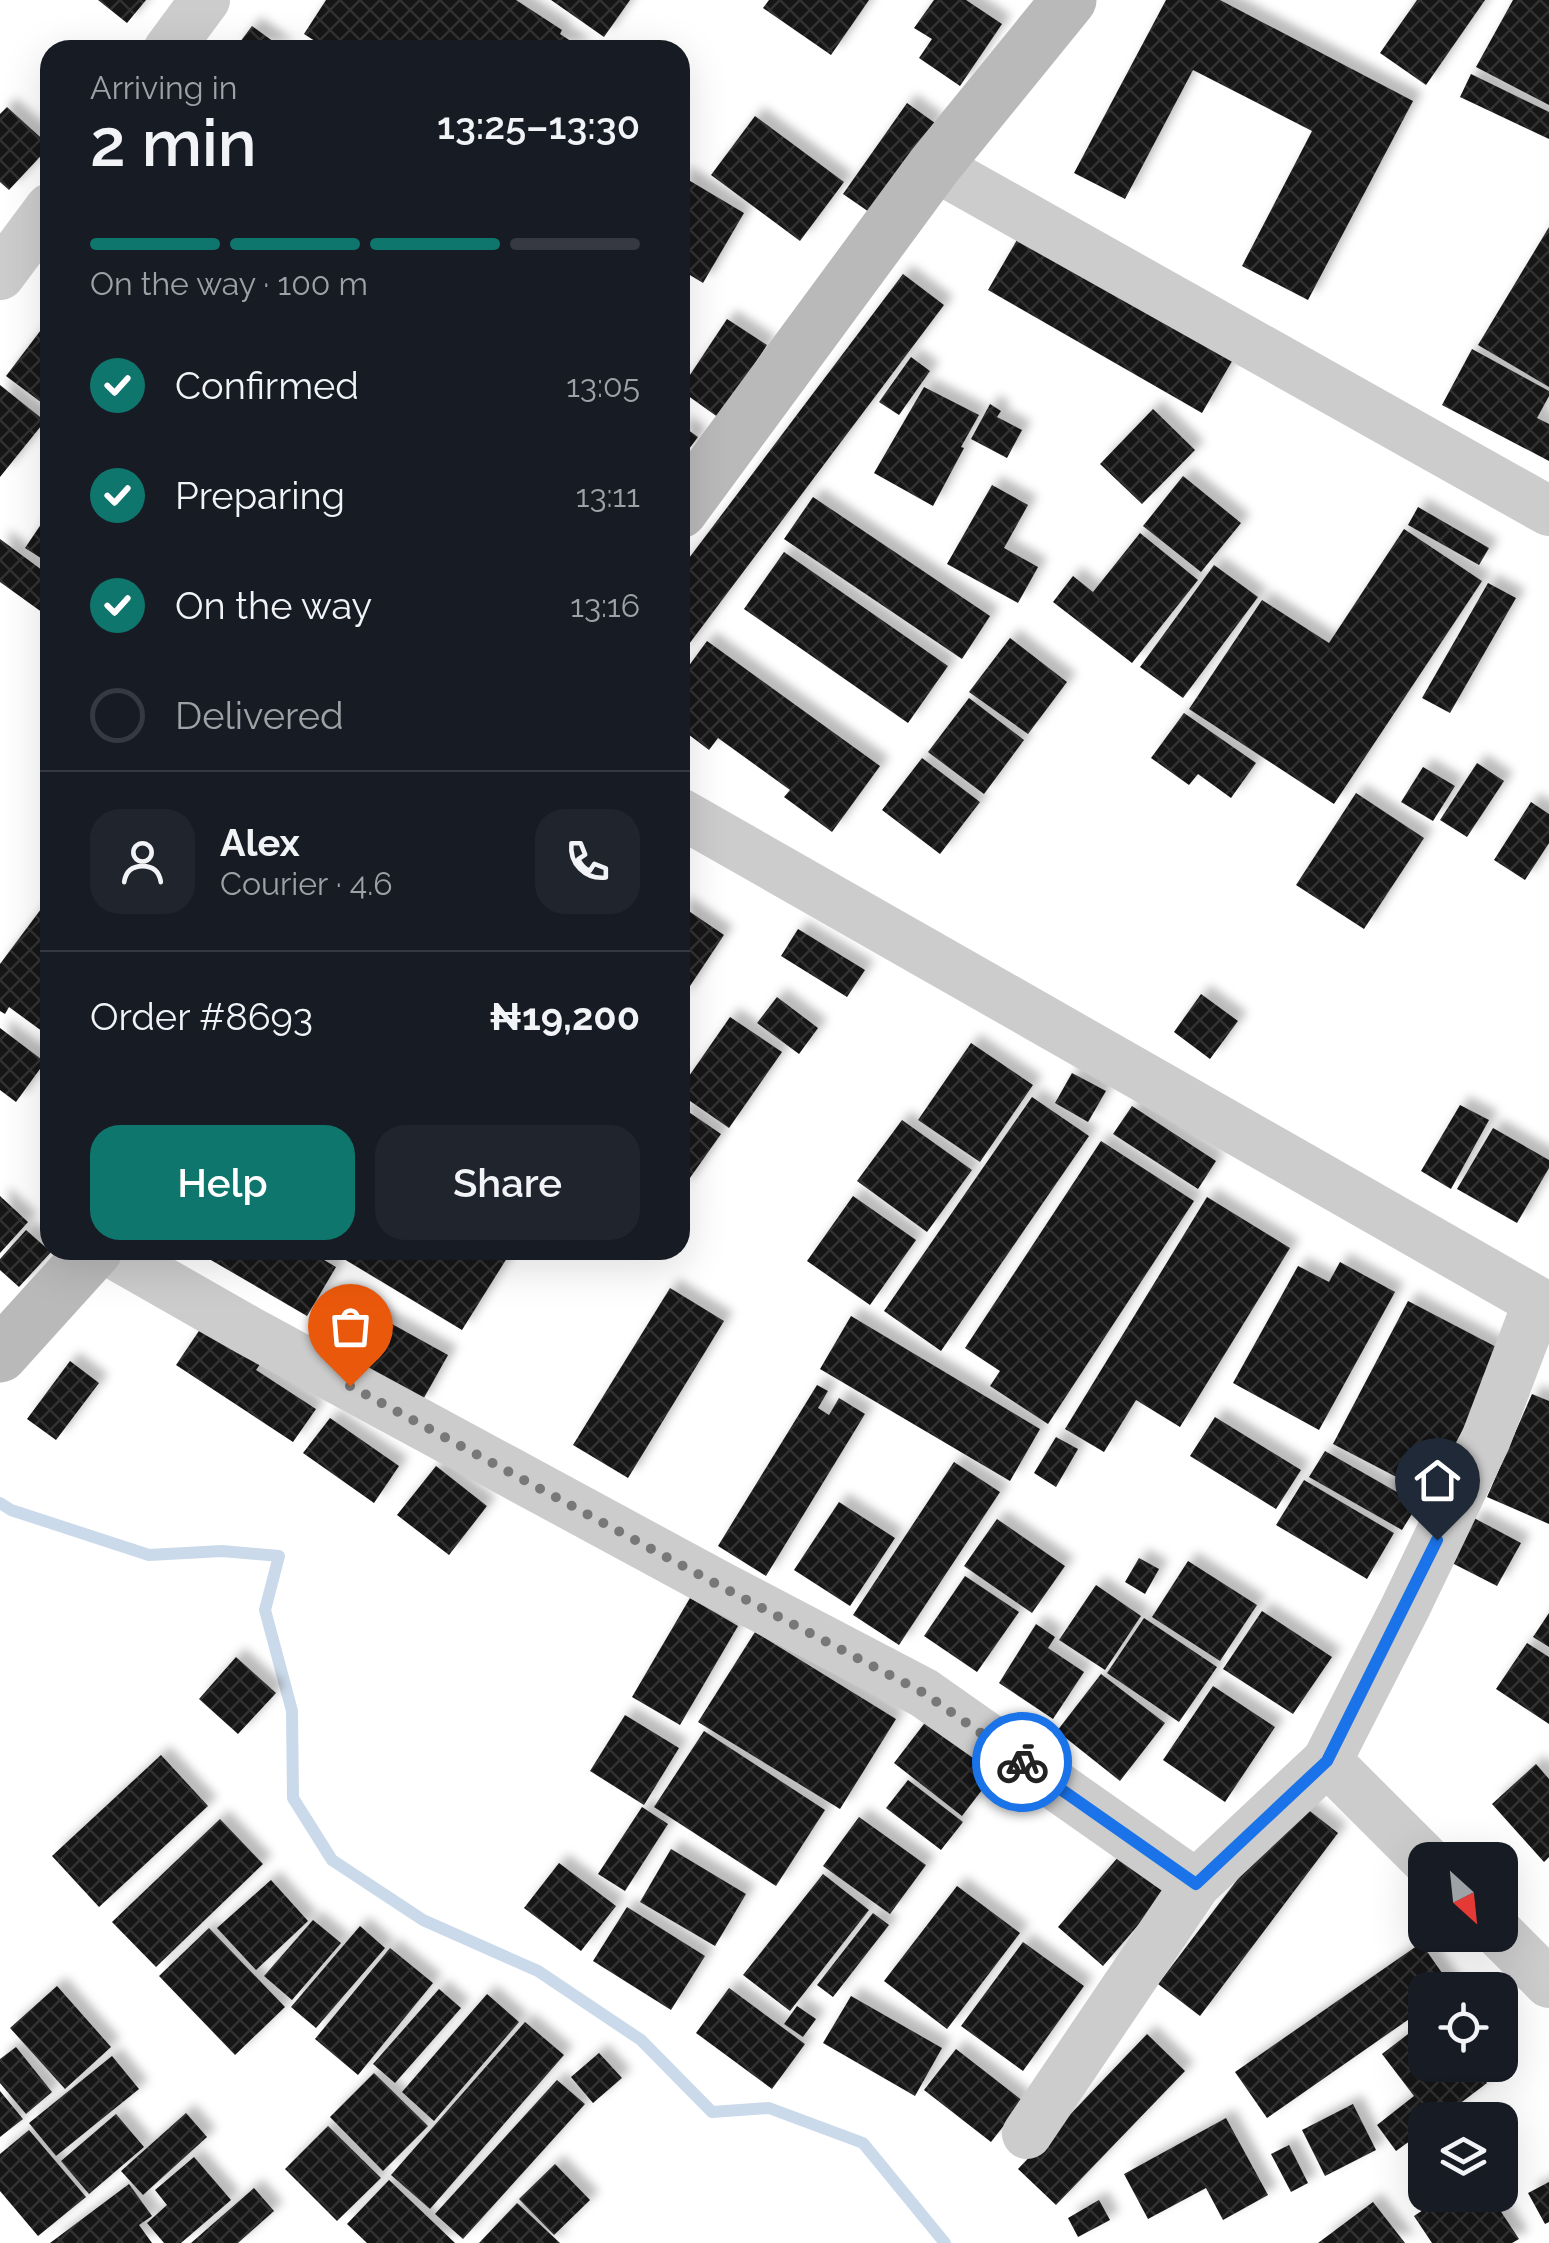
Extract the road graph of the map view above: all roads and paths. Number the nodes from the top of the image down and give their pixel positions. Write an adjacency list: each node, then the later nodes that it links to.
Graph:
1 (206, 0): 3 (street)
2 (1069, 0): 4 (main road)
3 (176, 40)
4 (934, 166): 7 (main road); 8 (street)
5 (40, 221): 6 (street)
6 (0, 275)
7 (690, 497)
8 (1549, 510)
9 (690, 819): 12 (street)
10 (86, 1260): 13 (main road)
11 (125, 1260): 16 (street)
12 (1544, 1305): 14 (street)
13 (0, 1355)
14 (1327, 1761): 15 (street); 16 (street)
15 (1408, 1842)
16 (1196, 1884): 19 (street)
17 (1518, 1952): 18 (street)
18 (1549, 1983)
19 (1028, 2134)

